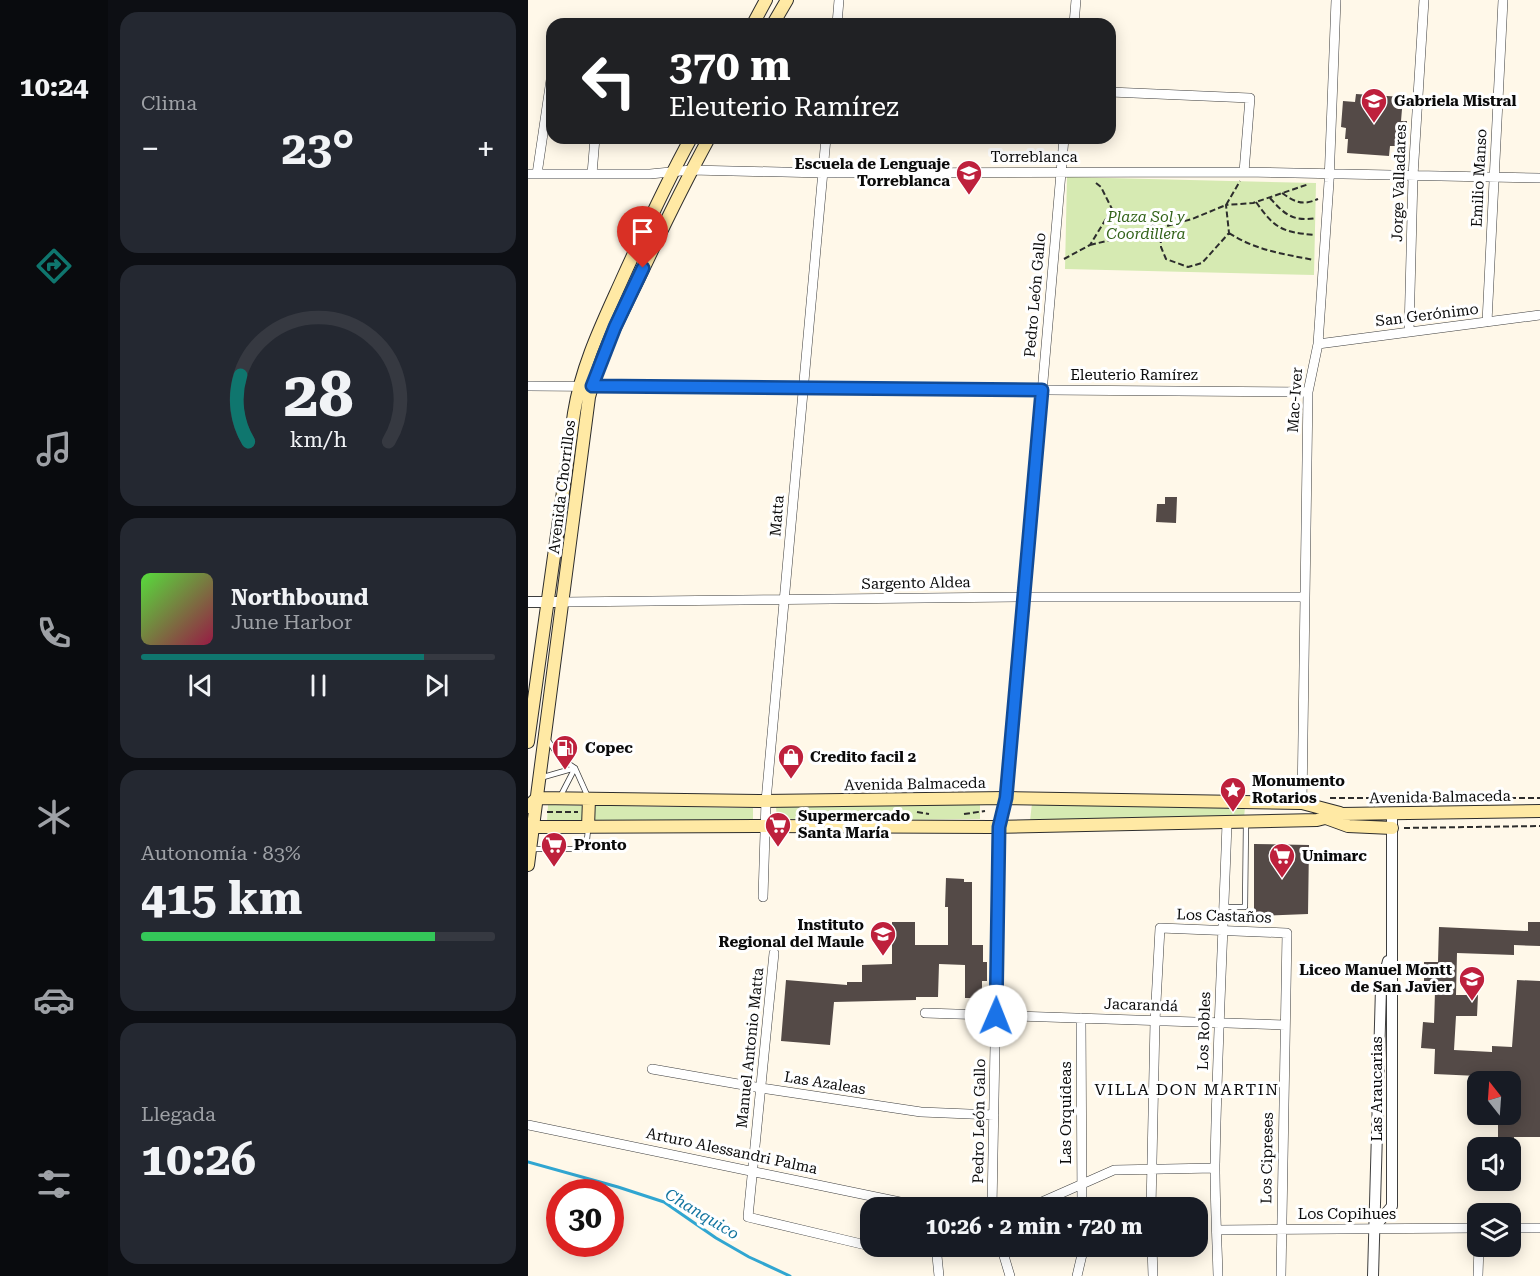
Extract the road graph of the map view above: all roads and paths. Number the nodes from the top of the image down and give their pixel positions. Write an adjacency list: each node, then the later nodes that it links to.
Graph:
1 (766, 0): 8 (main road)
2 (787, 0): 9 (main road)
3 (839, 0): 10 (street)
4 (1076, 0): 11 (street)
5 (1336, 0): 26 (street, Mac-Iver)
6 (1424, 0): 27 (street, Jorge Valladares)
7 (1503, 0): 28 (street, Emilio Manso)
8 (756, 18)
9 (776, 18)
10 (838, 18)
11 (1074, 18)
12 (1116, 92): 22 (street)
13 (546, 103): 24 (street)
14 (594, 144): 25 (street)
15 (687, 144): 20 (main road, Avenida Chorrillos)
16 (706, 144): 19 (main road, Avenida Chorrillos)
17 (825, 144): 23 (street, Matta)
18 (1063, 144): 21 (street, Pedro León Gallo)
19 (691, 170): 20 (street, Torreblanca); 23 (street, Torreblanca); 50 (main road, Avenida Chorrillos)
20 (671, 172): 25 (street, Torreblanca); 50 (main road, Avenida Chorrillos)
21 (1061, 172): 22 (street, Torreblanca); 23 (street, Torreblanca); 44 (street, Pedro León Gallo)
22 (1244, 172): 26 (street, Torreblanca); 36 (path)
23 (823, 173): 51 (street, Matta)
24 (532, 174): 25 (street, Torreblanca)
25 (592, 174)
26 (1329, 174): 27 (street, Torreblanca); 43 (street, Mac-Iver)
27 (1413, 176): 28 (street, Torreblanca); 47 (street, Jorge Valladares)
28 (1494, 178): 29 (street, Torreblanca); 46 (street, Emilio Manso)
29 (1540, 178)
30 (1306, 185): 32 (path)
31 (1101, 187): 37 (path)
32 (1282, 193): 33 (path); 34 (path)
33 (1323, 196)
34 (1270, 198): 35 (path); 38 (path)
35 (1256, 202): 36 (path); 41 (path)
36 (1226, 205): 39 (path); 40 (path)
37 (1112, 208): 39 (path); 42 (path)
38 (1321, 217)
39 (1161, 228): 40 (path); 42 (path)
40 (1229, 233): 43 (path)
41 (1319, 235)
42 (1090, 245): 44 (path)
43 (1324, 260): 48 (street, Mac-Iver)
44 (1052, 272): 52 (street, Pedro León Gallo)
45 (1540, 315): 46 (street, San Gerónimo)
46 (1487, 322): 47 (street, San Gerónimo)
47 (1409, 332): 48 (street, San Gerónimo)
48 (1318, 344): 53 (street, Mac-Iver)
49 (528, 386): 50 (street, Eleuterio Ramírez)
50 (585, 386): 51 (street, Eleuterio Ramírez); 58 (main road, Avenida Chorrillos); 59 (main road, Avenida Chorrillos)
51 (803, 388): 52 (street, Eleuterio Ramírez); 56 (street, Matta)
52 (1042, 390): 53 (street, Eleuterio Ramírez); 54 (street, Pedro León Gallo)
53 (1308, 392): 55 (street, Mac-Iver)
54 (1024, 597): 55 (street, Sargento Aldea); 56 (street, Sargento Aldea); 65 (street, Pedro León Gallo)
55 (1305, 597): 72 (street, Mac-Iver)
56 (784, 599): 59 (street, Sargento Aldea); 70 (street, Matta)
57 (528, 602): 58 (street, Sargento Aldea)
58 (549, 602): 59 (street, Sargento Aldea); 61 (main road, Avenida Chorrillos)
59 (563, 602): 60 (main road, Avenida Chorrillos)
60 (546, 737): 62 (lane); 63 (main road, Avenida Chorrillos)
61 (528, 742)
62 (575, 768): 63 (lane); 68 (lane); 69 (lane)
63 (540, 778): 71 (main road, Avenida Chorrillos)
64 (991, 798): 65 (main road, Avenida Balmaceda); 70 (main road, Avenida Balmaceda); 80 (path)
65 (1006, 798): 72 (main road, Avenida Balmaceda); 88 (street, Pedro León Gallo)
66 (1330, 798): 67 (path)
67 (1540, 798)
68 (559, 799): 69 (main road, Avenida Balmaceda); 71 (main road, Avenida Balmaceda)
69 (589, 799): 70 (main road, Avenida Balmaceda); 87 (main road)
70 (766, 801): 84 (street, Matta)
71 (533, 803): 85 (main road, Avenida Chorrillos)
72 (1302, 803): 77 (main road, Avenida Balmaceda)
73 (915, 811): 79 (path)
74 (1540, 811): 76 (main road, Avenida Balmaceda)
75 (883, 812): 78 (path)
76 (1392, 813): 77 (main road, Avenida Balmaceda); 89 (street, Las Araucarias)
77 (1341, 814): 81 (main road, Avenida Balmaceda)
78 (862, 815)
79 (936, 816)
80 (957, 816)
81 (1326, 818): 82 (main road, Avenida Balmaceda); 89 (main road)
82 (1246, 822): 83 (main road, Avenida Balmaceda); 93 (lane)
83 (1227, 823): 88 (main road, Avenida Balmaceda); 93 (street, Los Robles)
84 (765, 825): 87 (main road, Avenida Balmaceda); 88 (main road, Avenida Balmaceda); 92 (street, Matta)
85 (531, 826): 87 (main road, Avenida Balmaceda); 90 (main road, Avenida Chorrillos)
86 (1540, 826): 89 (path)
87 (588, 827): 90 (lane)
88 (999, 827): 99 (street, Pedro León Gallo)
89 (1392, 828): 96 (street, Las Araucarias)
90 (530, 849): 91 (main road, Avenida Chorrillos)
91 (528, 865)
92 (763, 897)
93 (1225, 907): 94 (street, Los Robles)
94 (1224, 931): 95 (street, Los Castaños); 101 (street, Los Castaños); 102 (street, Los Robles)
95 (1287, 933): 103 (street, Los Cipreses)
96 (1393, 943): 120 (street, Las Araucarias); 120 (street, Las Araucarias)
97 (774, 953): 105 (street, Manuel Antonio Matta)
98 (925, 1012): 99 (street, Jacarandá)
99 (996, 1016): 100 (street, Jacarandá); 106 (street, Pedro León Gallo)
100 (1081, 1018): 101 (street, Jacarandá); 111 (street, Las Orquídeas)
101 (1155, 1021): 102 (street, Jacarandá); 108 (street)
102 (1219, 1023): 103 (street, Jacarandá); 109 (street, Los Robles)
103 (1285, 1025): 122 (street, Los Cipreses)
104 (652, 1069): 105 (street, Las Azaleas)
105 (761, 1088): 106 (street, Las Azaleas); 110 (street, Manuel Antonio Matta)
106 (994, 1115): 113 (street, Pedro León Gallo)
107 (528, 1125): 110 (street, Arturo Alessandri Palma)
108 (1151, 1168): 109 (street); 111 (street); 116 (street)
109 (1215, 1168): 121 (street, Los Robles)
110 (753, 1171): 112 (street, Arturo Alessandri Palma); 123 (street, Manuel Antonio Matta)
111 (1080, 1185): 114 (street); 115 (street, Las Orquídeas)
112 (877, 1197)
113 (992, 1197)
114 (1053, 1197)
115 (1081, 1197)
116 (1152, 1197)
117 (1467, 1228): 120 (street, Los Copihues)
118 (1521, 1228): 119 (street)
119 (1540, 1228)
120 (1374, 1229): 122 (street, Los Copihues); 135 (street, Las Araucarias)
121 (1217, 1230): 122 (street, Los Copihues); 133 (street, Los Robles)
122 (1280, 1230): 134 (street, Los Cipreses)
123 (860, 1243)
124 (937, 1257): 129 (street)
125 (1004, 1257): 130 (street)
126 (1081, 1257): 131 (street)
127 (1152, 1257): 132 (street)
128 (1479, 1257): 136 (street)
129 (939, 1276)
130 (1010, 1276)
131 (1077, 1276)
132 (1153, 1276)
133 (1218, 1276)
134 (1281, 1276)
135 (1373, 1276)
136 (1478, 1276)

